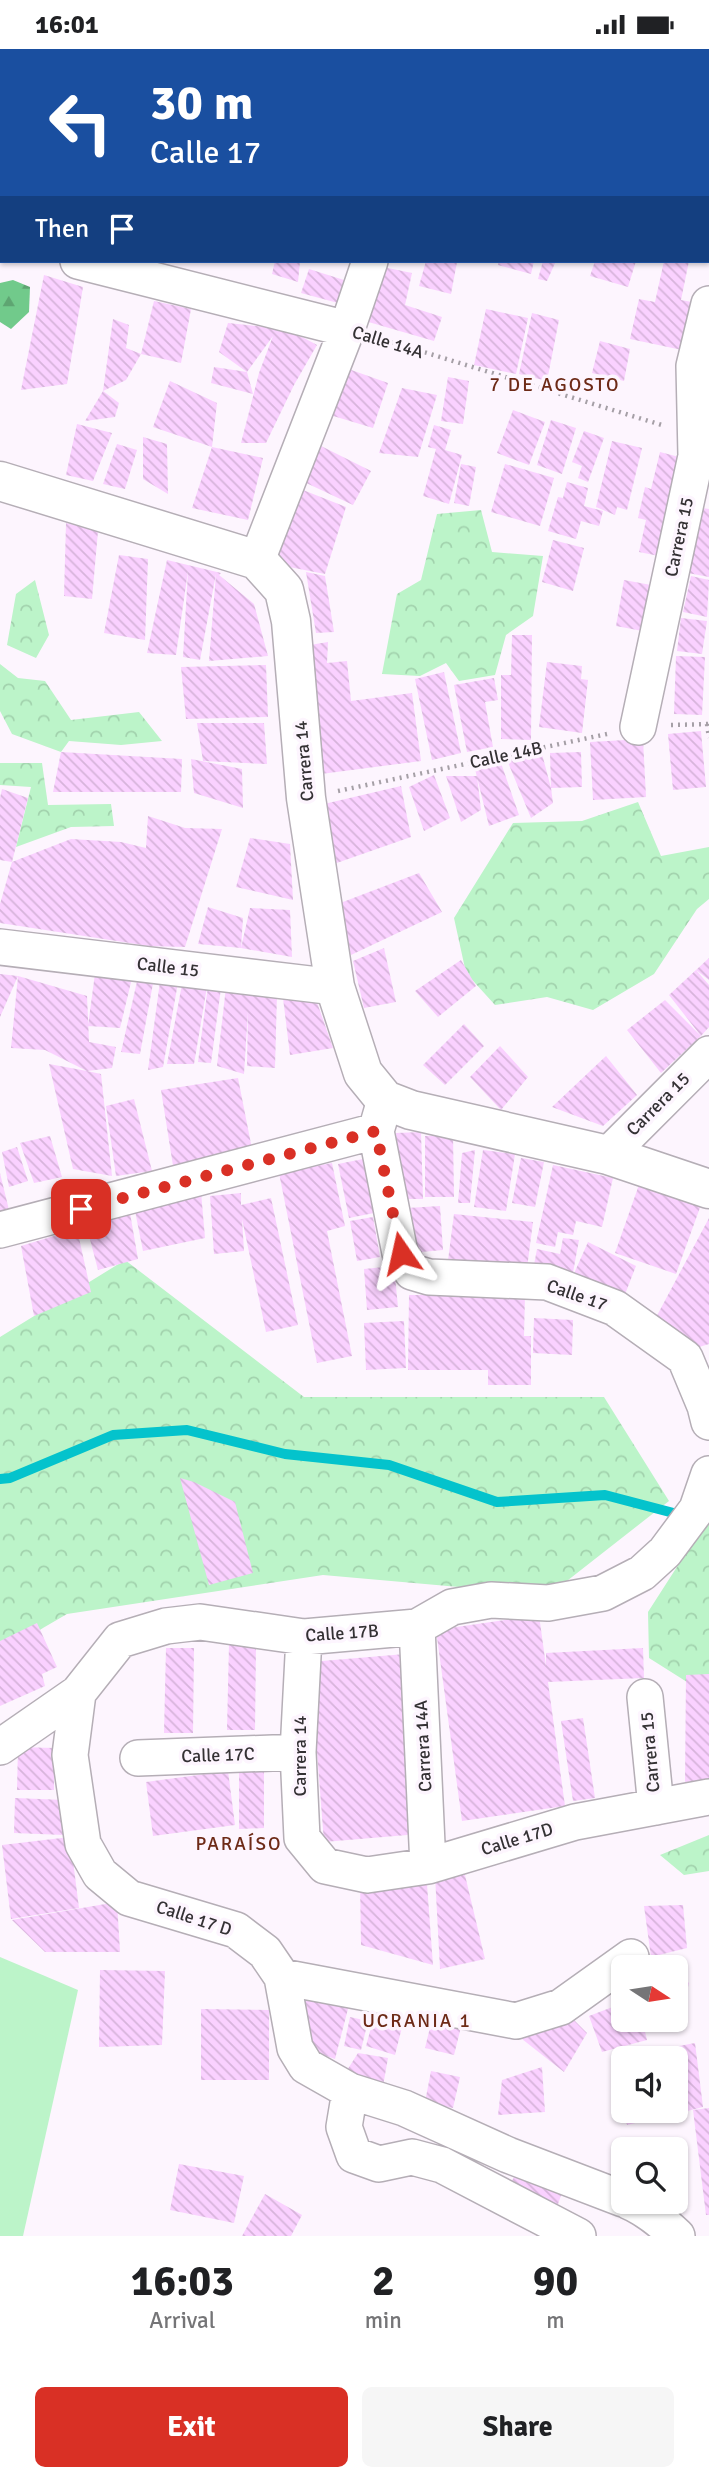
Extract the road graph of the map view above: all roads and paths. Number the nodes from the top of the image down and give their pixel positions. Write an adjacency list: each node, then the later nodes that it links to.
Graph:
1 (86, 263): 4 (street, Calle 14A)
2 (369, 263): 4 (street)
3 (709, 304): 5 (street, Carrera 15)
4 (347, 329): 5 (path, Calle 14A); 7 (street)
5 (695, 435): 9 (street, Carrera 15)
6 (0, 481): 7 (street)
7 (257, 560): 11 (street, Carrera 14)
8 (708, 724): 9 (path, Calle 14B); 10 (path, Calle 14B)
9 (638, 727): 11 (path, Calle 14B)
10 (709, 737)
11 (306, 798): 13 (street, Carrera 14)
12 (0, 947): 13 (street, Calle 15)
13 (335, 987): 15 (street, Carrera 14)
14 (709, 1054): 16 (street, Carrera 15)
15 (381, 1116): 16 (street); 18 (street); 19 (street, Carrera 14)
16 (608, 1155): 17 (street)
17 (709, 1189)
18 (0, 1230)
19 (412, 1272): 20 (street, Calle 17)
20 (709, 1422)
21 (709, 1474): 22 (street, Calle 17B)
22 (417, 1627): 23 (street, Calle 17B); 31 (street, Carrera 14A)
23 (304, 1637): 24 (street, Calle 17B); 27 (street, Carrera 14)
24 (78, 1693): 26 (street, Calle 17B); 34 (street, Calle 17 D)
25 (645, 1697): 30 (street, Carrera 15)
26 (1, 1746)
27 (298, 1752): 28 (street, Calle 17C); 32 (street, Carrera 14)
28 (138, 1758)
29 (709, 1797): 30 (street, Calle 17D)
30 (656, 1807): 31 (street, Calle 17D)
31 (428, 1865): 32 (street, Calle 17D)
32 (325, 1866)
33 (611, 1971): 34 (street)
34 (282, 1977): 35 (street)
35 (350, 2091): 36 (street); 38 (street)
36 (611, 2194)
37 (651, 2214): 39 (street)
38 (578, 2236)
39 (677, 2236)

